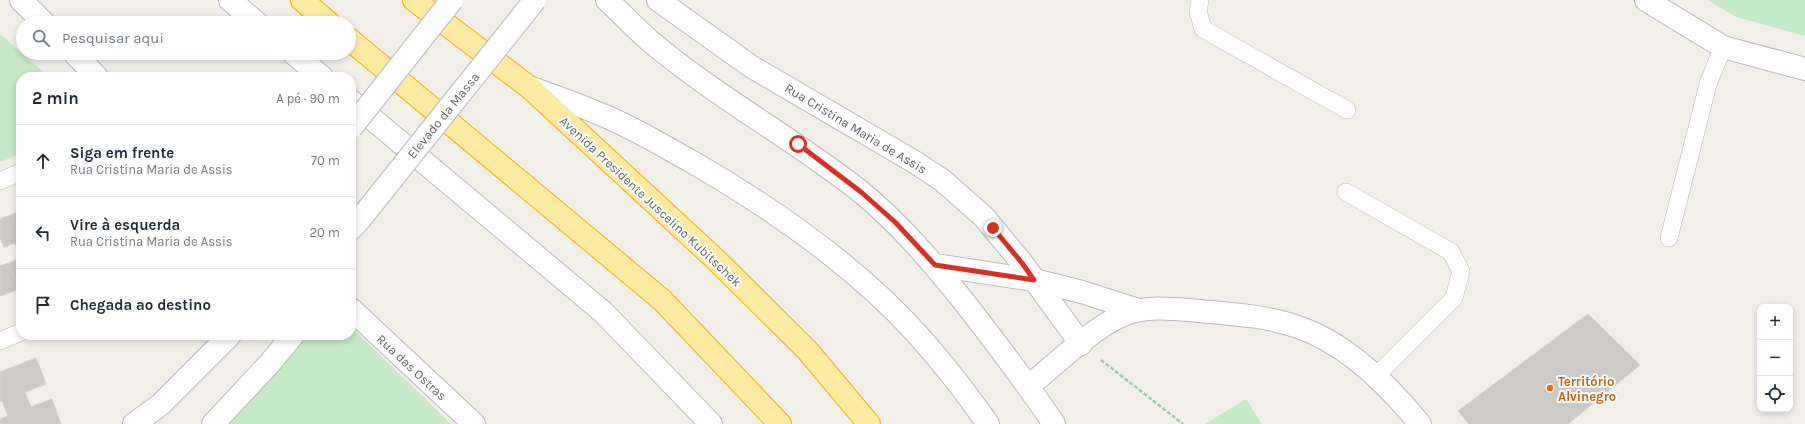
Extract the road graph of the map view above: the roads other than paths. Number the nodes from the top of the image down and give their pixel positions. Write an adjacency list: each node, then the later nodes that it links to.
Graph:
1 (21, 0): 11 (street)
2 (230, 0): 12 (street)
3 (302, 0): 13 (highway)
4 (414, 0): 21 (highway, Avenida Presidente Juscelino Kubitschek)
5 (452, 0): 24 (street, bridge)
6 (535, 0): 28 (street, Elevado da Massa, bridge)
7 (607, 0): 30 (street)
8 (658, 0): 31 (street, Rua Cristina Maria de Assis)
9 (1200, 0): 23 (lane)
10 (1646, 0): 15 (street)
11 (37, 16)
12 (249, 16)
13 (321, 16)
14 (356, 45): 45 (highway)
15 (1723, 47): 18 (street); 29 (lane)
16 (81, 60): 19 (street)
17 (301, 60): 20 (street)
18 (1805, 69)
19 (92, 72)
20 (316, 72)
21 (529, 87): 46 (highway, Avenida Presidente Juscelino Kubitschek); 47 (street)
22 (356, 105): 44 (street)
23 (1347, 110)
24 (356, 122)
25 (16, 174): 26 (lane)
26 (0, 181)
27 (1346, 192): 39 (lane)
28 (356, 224)
29 (1669, 238)
30 (935, 265): 31 (street); 40 (street)
31 (1034, 280): 32 (street); 38 (street, Rua Cristina Maria de Assis)
32 (1138, 310): 38 (street); 39 (street)
33 (356, 314): 43 (street, Rua das Ostras)
34 (16, 334): 36 (lane)
35 (289, 340): 42 (street)
36 (0, 341)
37 (225, 341): 41 (street)
38 (1080, 344): 40 (street)
39 (1375, 377): 49 (street)
40 (1029, 386): 48 (street)
41 (134, 424)
42 (213, 424)
43 (474, 424)
44 (711, 424)
45 (780, 424)
46 (869, 424)
47 (988, 424)
48 (1054, 424)
49 (1420, 424)

